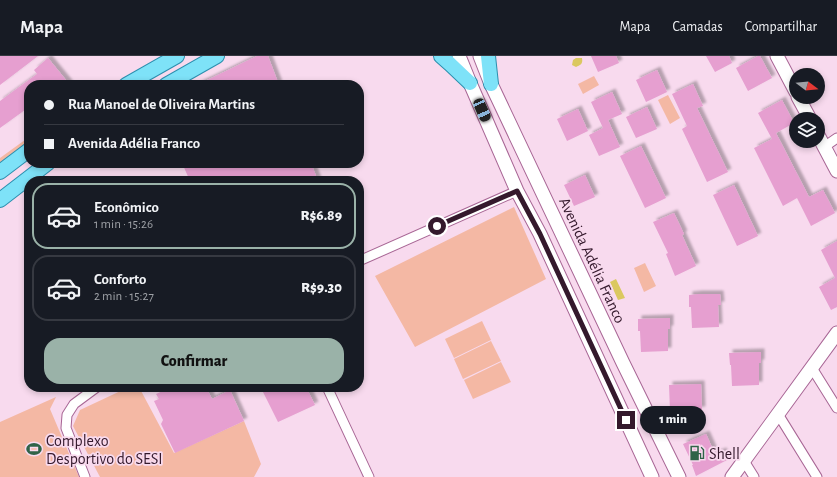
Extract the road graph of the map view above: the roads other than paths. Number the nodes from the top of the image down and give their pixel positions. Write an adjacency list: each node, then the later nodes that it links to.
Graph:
1 (169, 56): 12 (main road)
2 (177, 56): 13 (main road)
3 (217, 56): 10 (main road)
4 (226, 56): 10 (main road)
5 (441, 56): 15 (main road)
6 (459, 56): 15 (main road)
7 (480, 56): 16 (main road, Avenida Adélia Franco)
8 (488, 56): 16 (main road)
9 (777, 56): 11 (main road)
10 (200, 66): 14 (main road)
11 (789, 79)
12 (133, 80)
13 (135, 80)
14 (175, 80)
15 (470, 83): 26 (main road)
16 (491, 84): 39 (main road, Avenida Adélia Franco)
17 (837, 138): 18 (street)
18 (825, 146)
19 (825, 148): 22 (main road)
20 (24, 154): 23 (main road)
21 (42, 168): 24 (main road)
22 (837, 171)
23 (0, 172)
24 (31, 176)
25 (24, 182): 27 (main road)
26 (517, 191): 28 (street); 38 (main road)
27 (0, 200)
28 (364, 259)
29 (837, 333): 30 (main road)
30 (812, 368): 33 (street); 34 (main road)
31 (90, 392): 36 (street)
32 (329, 392): 37 (street)
33 (837, 408)
34 (778, 414): 35 (main road); 42 (street)
35 (744, 461): 40 (main road); 41 (street)
36 (85, 477)
37 (369, 477)
38 (652, 477)
39 (679, 477)
40 (732, 477)
41 (754, 477)
42 (817, 477)

